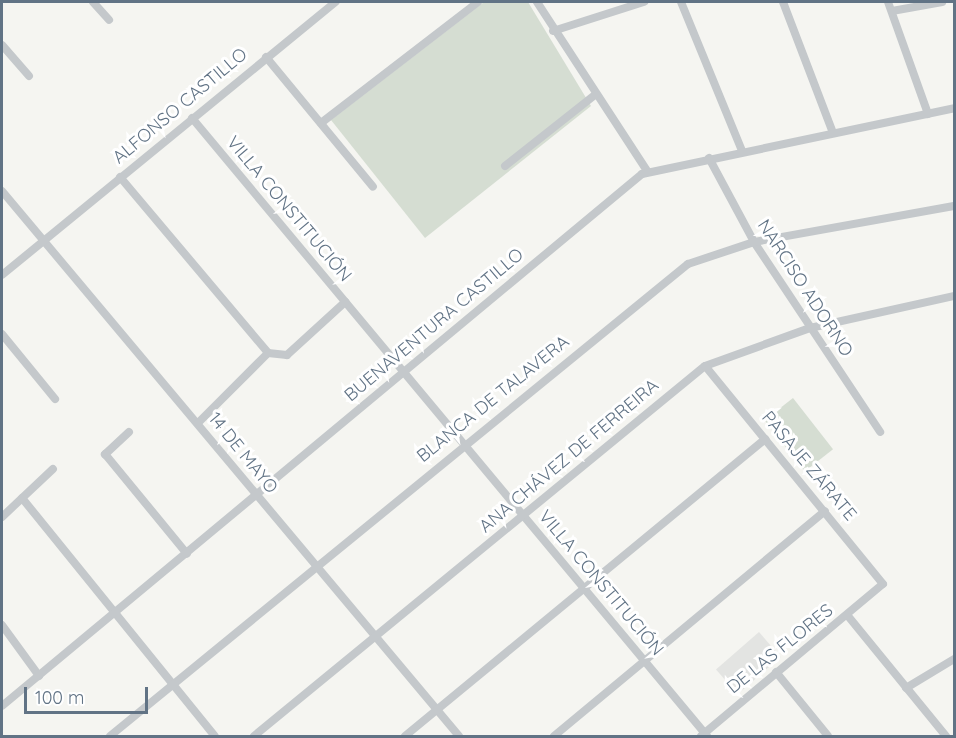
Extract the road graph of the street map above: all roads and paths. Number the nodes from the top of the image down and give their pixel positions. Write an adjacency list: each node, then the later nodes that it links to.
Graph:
1 (93, 2): 11 (street)
2 (336, 2): 14 (street, ALFONSO CASTILLO)
3 (478, 2): 20 (street)
4 (537, 2): 12 (street)
5 (644, 2): 12 (street)
6 (681, 2): 22 (street)
7 (783, 2): 21 (street)
8 (888, 2): 10 (street)
9 (942, 2): 10 (street)
10 (892, 11): 18 (street)
11 (110, 20)
12 (553, 32): 16 (street)
13 (2, 45): 15 (street)
14 (266, 57): 19 (street, ALFONSO CASTILLO); 20 (street)
15 (29, 76)
16 (595, 95): 24 (street); 25 (street)
17 (954, 108): 18 (street, BUENAVENTURA CASTILLO)
18 (928, 114): 21 (street, BUENAVENTURA CASTILLO)
19 (192, 118): 26 (street, ALFONSO CASTILLO); 34 (street, VILLA CONSTITUCIÓN)
20 (321, 123): 27 (street)
21 (833, 134): 22 (street, BUENAVENTURA CASTILLO)
22 (742, 151): 23 (street, BUENAVENTURA CASTILLO)
23 (709, 158): 25 (street, BUENAVENTURA CASTILLO); 31 (street, NARCISO ADORNO)
24 (505, 166)
25 (647, 171): 39 (street, BUENAVENTURA CASTILLO)
26 (120, 177): 30 (street, ALFONSO CASTILLO); 37 (street)
27 (373, 188)
28 (2, 191): 30 (street, 14 DE MAYO)
29 (954, 206): 31 (street, BLANCA DE TALAVERA)
30 (48, 240): 32 (street, ALFONSO CASTILLO); 41 (street, 14 DE MAYO)
31 (754, 242): 35 (street, NARCISO ADORNO); 45 (street, BLANCA DE TALAVERA)
32 (2, 275)
33 (954, 296): 35 (street, ANA CHÁVEZ DE FERREIRA)
34 (345, 302): 37 (street); 39 (street, VILLA CONSTITUCIÓN)
35 (810, 328): 38 (street, ANA CHÁVEZ DE FERREIRA); 43 (street, NARCISO ADORNO)
36 (2, 334): 40 (street)
37 (268, 353): 41 (street)
38 (705, 366): 44 (street, PASAJE ZÁRATE); 50 (street, ANA CHÁVEZ DE FERREIRA)
39 (404, 370): 45 (street, VILLA CONSTITUCIÓN); 47 (street, BUENAVENTURA CASTILLO)
40 (55, 399)
41 (198, 423): 47 (street, 14 DE MAYO)
42 (129, 432): 52 (street)
43 (880, 432)
44 (765, 439): 49 (street, PASAJE ZÁRATE); 54 (street)
45 (464, 443): 50 (street, VILLA CONSTITUCIÓN); 53 (street, BLANCA DE TALAVERA)
46 (53, 470): 48 (street)
47 (255, 494): 52 (street, BUENAVENTURA CASTILLO); 53 (street, 14 DE MAYO)
48 (22, 498): 51 (street); 56 (street)
49 (825, 511): 55 (street, PASAJE ZÁRATE); 61 (street)
50 (524, 516): 54 (street, VILLA CONSTITUCIÓN); 59 (street, ANA CHÁVEZ DE FERREIRA)
51 (2, 517)
52 (187, 554): 56 (street, BUENAVENTURA CASTILLO)
53 (314, 566): 59 (street, 14 DE MAYO); 64 (street, BLANCA DE TALAVERA)
54 (583, 589): 61 (street, VILLA CONSTITUCIÓN); 67 (street)
55 (882, 589): 57 (street, DE LAS FLORES)
56 (113, 616): 63 (street, BUENAVENTURA CASTILLO); 64 (street)
57 (848, 616): 62 (street, DE LAS FLORES); 65 (street)
58 (2, 626): 63 (street)
59 (375, 638): 67 (street, 14 DE MAYO); 71 (street, ANA CHÁVEZ DE FERREIRA)
60 (954, 659): 65 (street)
61 (646, 663): 68 (street, VILLA CONSTITUCIÓN); 74 (street)
62 (776, 672): 68 (street, DE LAS FLORES); 75 (street)
63 (39, 676): 66 (street, BUENAVENTURA CASTILLO)
64 (172, 686): 69 (street, BLANCA DE TALAVERA); 70 (street)
65 (906, 688): 76 (street)
66 (2, 706)
67 (436, 710): 72 (street); 73 (street, 14 DE MAYO)
68 (704, 735)
69 (110, 736)
70 (214, 736)
71 (254, 736)
72 (405, 736)
73 (459, 736)
74 (554, 736)
75 (828, 736)
76 (946, 736)

